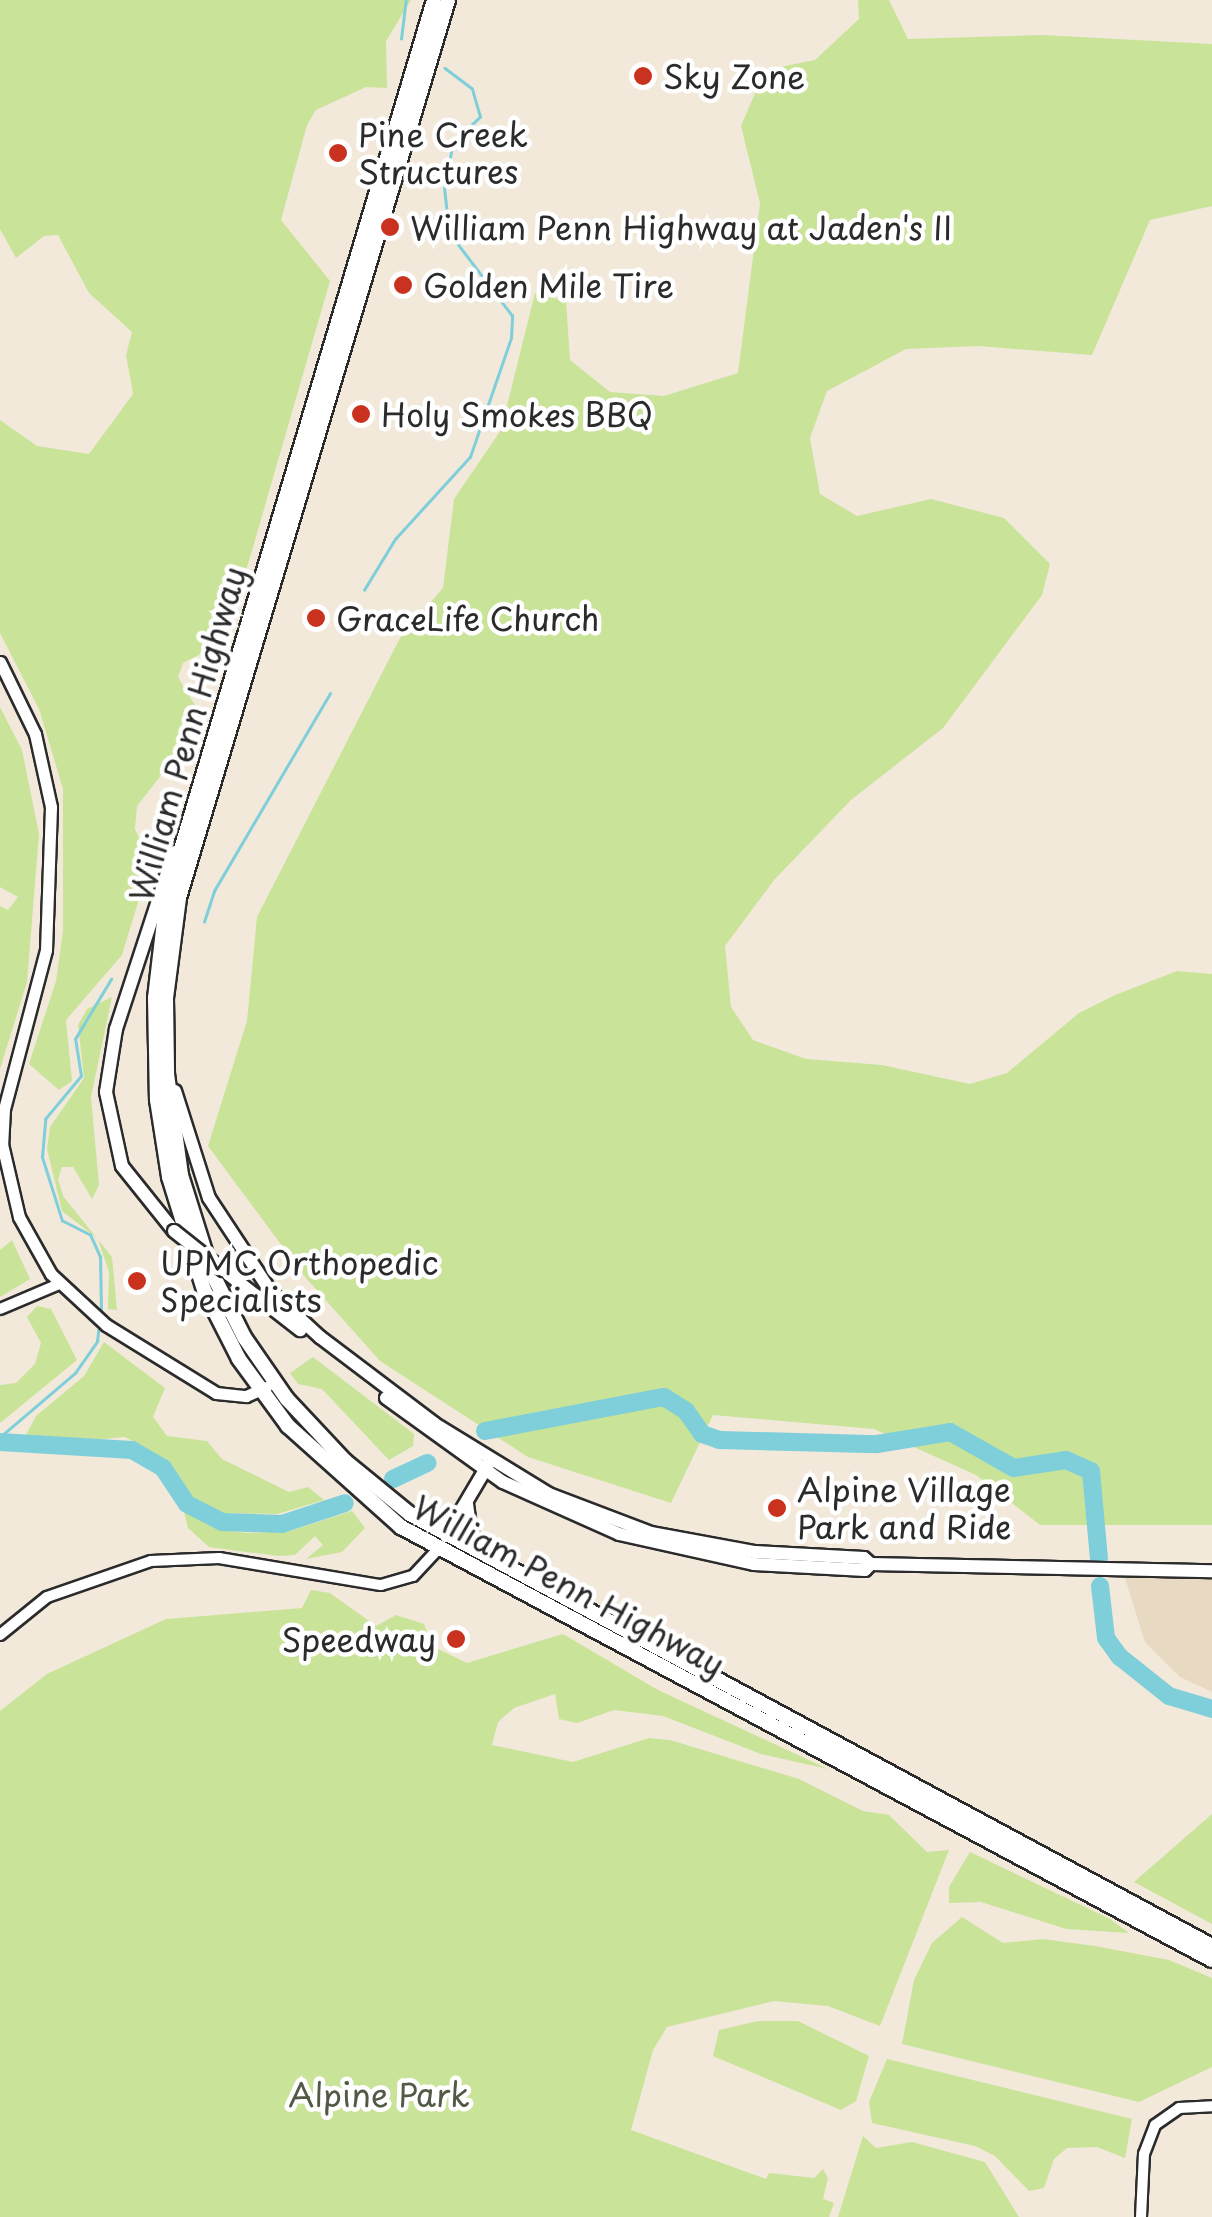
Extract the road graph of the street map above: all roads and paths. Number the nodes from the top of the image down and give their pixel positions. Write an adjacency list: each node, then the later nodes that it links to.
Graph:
1 (434, 0): 4 (highway, William Penn Highway)
2 (448, 0): 5 (highway, William Penn Highway)
3 (0, 662): 6 (main road)
4 (187, 817): 8 (highway, William Penn Highway); 9 (main road, bridge)
5 (166, 1050): 8 (highway, William Penn Highway); 9 (main road)
6 (59, 1284): 7 (street); 8 (main road)
7 (0, 1310)
8 (267, 1387): 11 (highway, William Penn Highway)
9 (487, 1466): 10 (main road); 13 (main road)
10 (467, 1501): 11 (main road); 12 (main road)
11 (442, 1543): 12 (highway, William Penn Highway); 14 (street); 16 (highway, William Penn Highway)
12 (488, 1559): 15 (highway, William Penn Highway)
13 (1212, 1572)
14 (0, 1636)
15 (1212, 1946)
16 (1212, 1960)
17 (1212, 2106): 18 (street)
18 (1141, 2217)

